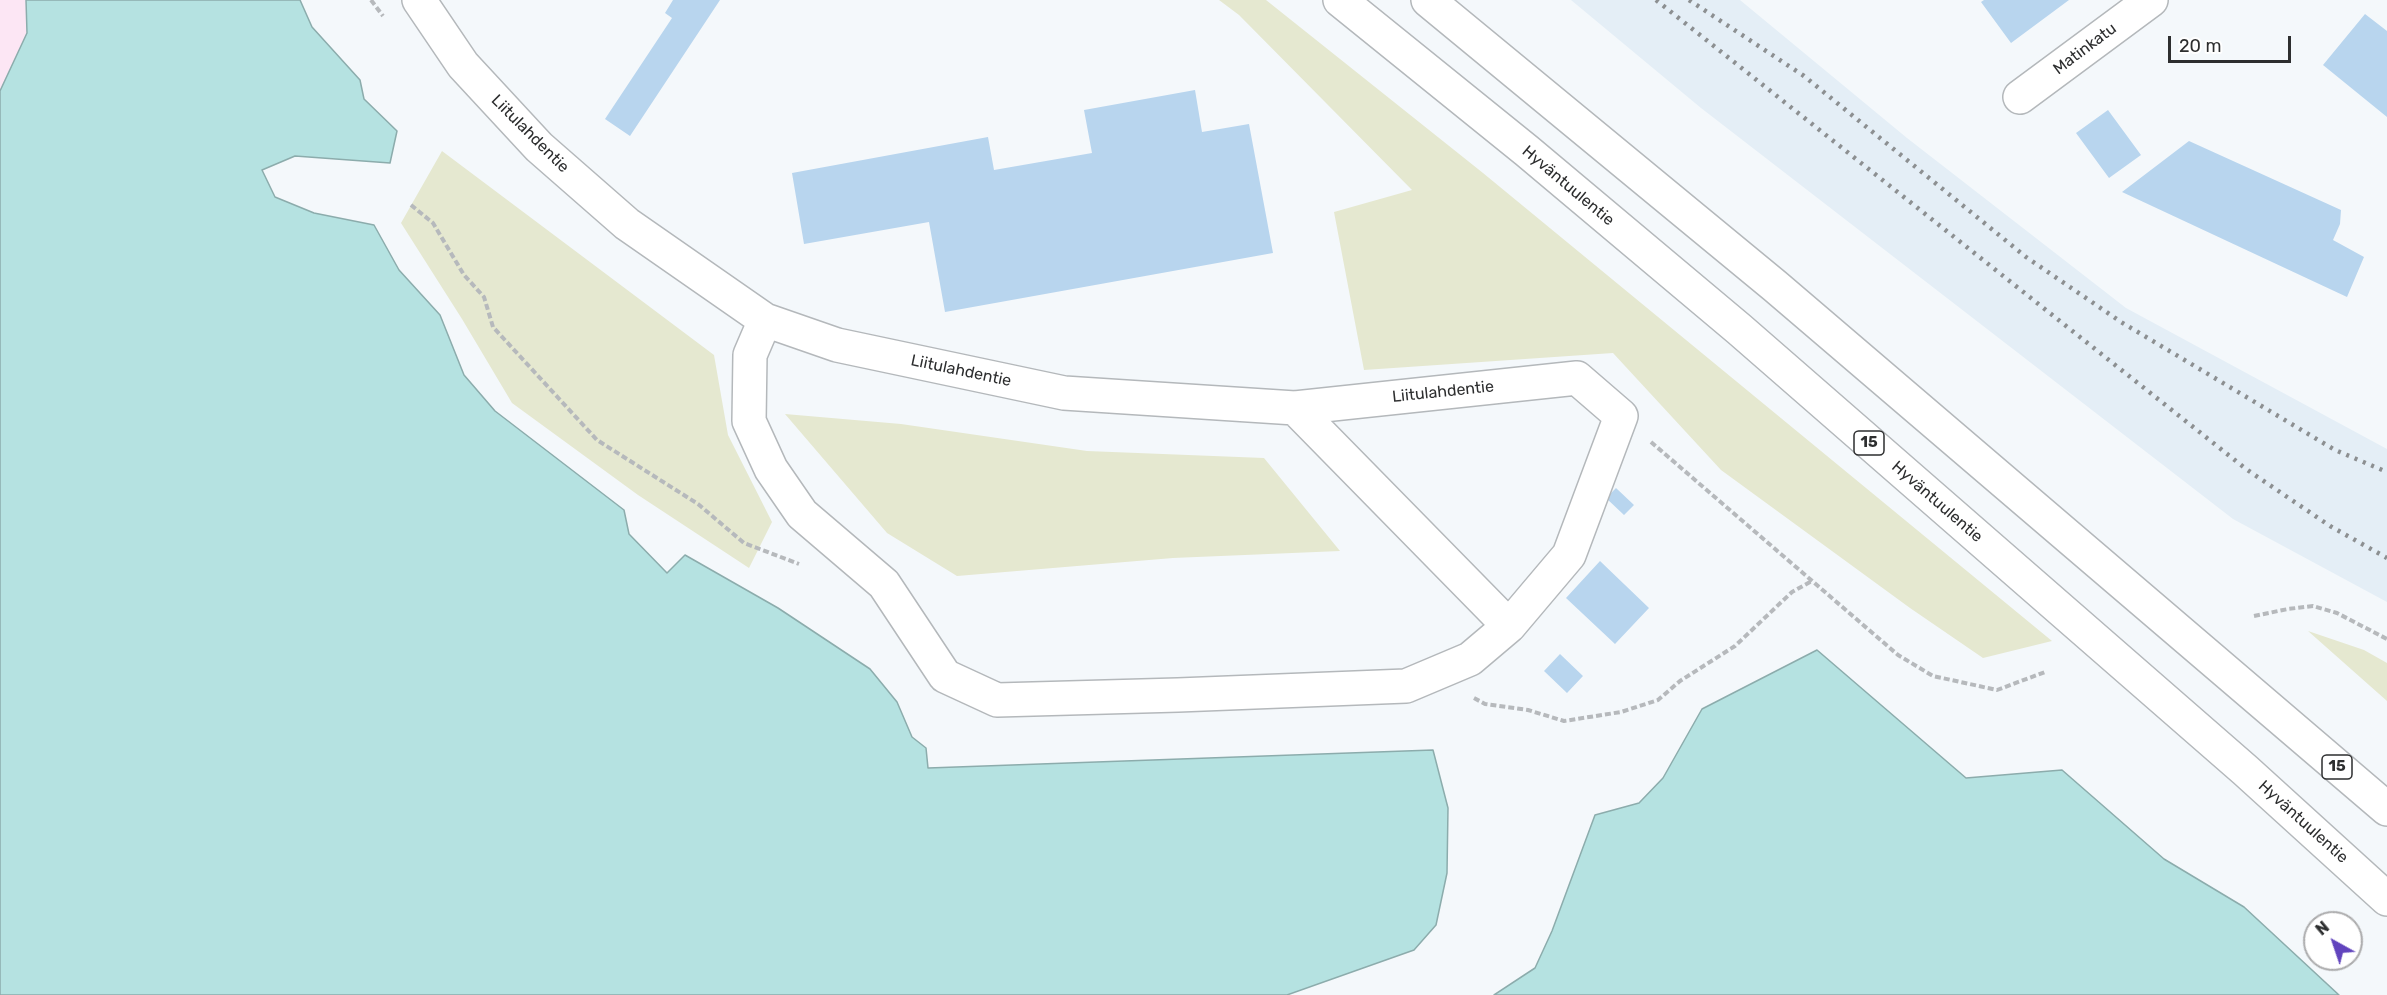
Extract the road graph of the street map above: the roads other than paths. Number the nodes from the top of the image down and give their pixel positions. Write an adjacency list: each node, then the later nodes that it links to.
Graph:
1 (419, 0): 6 (main road, Liitulahdentie)
2 (1340, 0): 12 (main road, Hyväntuulentie / 15)
3 (1428, 0): 9 (main road, 15)
4 (2151, 0): 5 (main road, Matinkatu)
5 (2020, 97)
6 (765, 320): 7 (main road, Liitulahdentie); 8 (main road)
7 (1295, 408): 8 (main road); 8 (main road, Liitulahdentie)
8 (1509, 626)
9 (2287, 724): 10 (main road); 11 (main road, 15)
10 (2387, 780)
11 (2387, 809)
12 (2387, 898)

